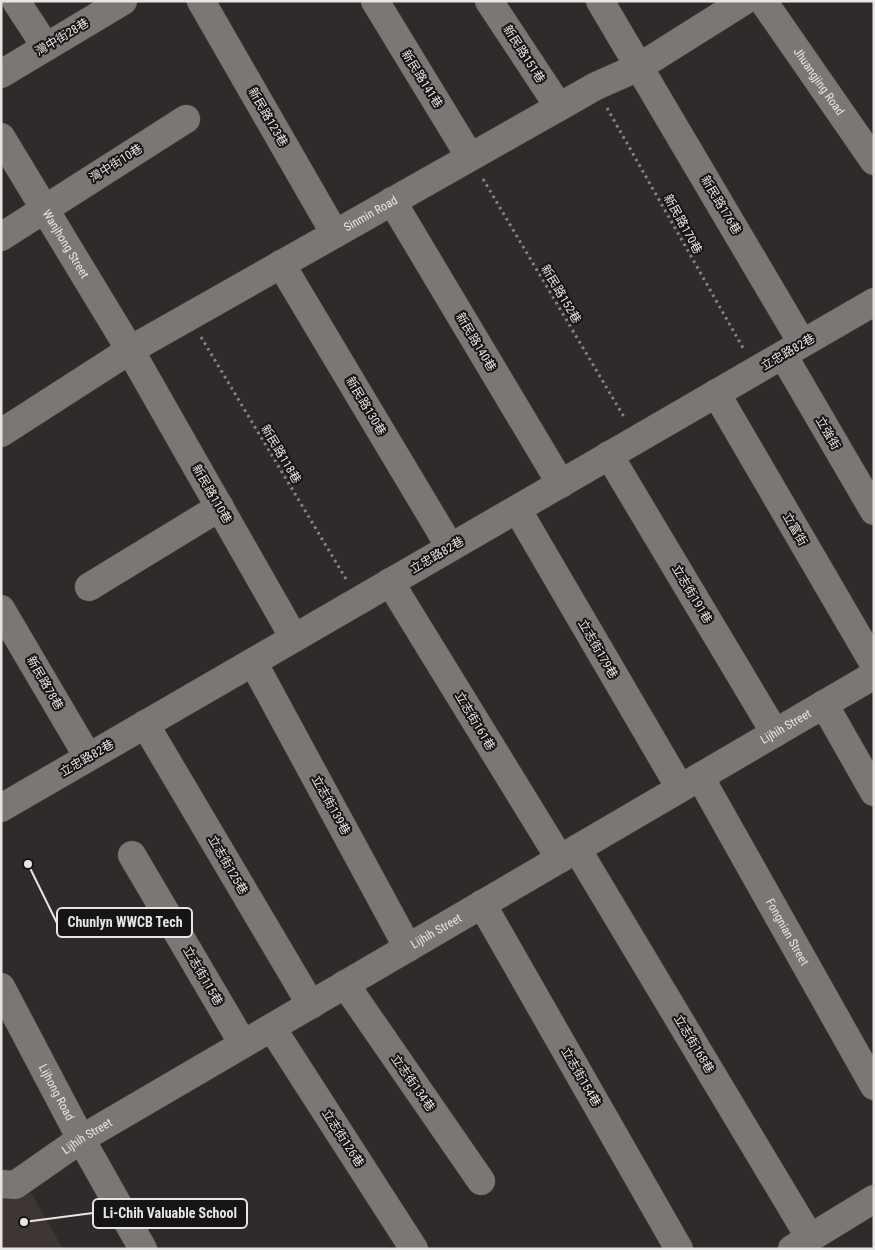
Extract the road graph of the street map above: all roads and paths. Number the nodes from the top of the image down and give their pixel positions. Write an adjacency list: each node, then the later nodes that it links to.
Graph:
1 (16, 1): 9 (street)
2 (123, 1): 9 (street, 灣中街28巷)
3 (201, 1): 20 (street, 新民路123巷)
4 (374, 1): 16 (street, 新民路141巷)
5 (489, 1): 13 (street, 新民路151巷)
6 (600, 1): 10 (street, 新民路176巷)
7 (744, 1): 10 (street, Sinmin Road)
8 (763, 1): 17 (street, Jhuangjing Road)
9 (46, 46): 11 (street, 灣中街28巷)
10 (639, 67): 12 (street, Sinmin Road); 25 (street, 新民路176巷)
11 (1, 74)
12 (596, 86): 13 (street, Sinmin Road); 27 (path, 新民路170巷)
13 (558, 107): 16 (street, Sinmin Road)
14 (186, 119): 19 (street, 灣中街10巷)
15 (1, 137): 19 (street, Wanjhong Street)
16 (470, 157): 18 (street, Sinmin Road); 30 (path, 新民路152巷)
17 (874, 161)
18 (392, 201): 20 (street, Sinmin Road); 32 (street, 新民路140巷)
19 (45, 208): 21 (street, 灣中街10巷); 26 (street, Wanjhong Street)
20 (335, 234): 22 (street, Sinmin Road)
21 (1, 237)
22 (282, 264): 24 (street, Sinmin Road); 36 (street, 新民路130巷)
23 (874, 302): 25 (street, 立忠路82巷)
24 (189, 317): 26 (street, Sinmin Road); 39 (path, 新民路118巷)
25 (792, 349): 27 (street, 立忠路82巷); 35 (street, 立強街)
26 (130, 350): 29 (street, Sinmin Road); 33 (street, 新民路110巷)
27 (755, 371): 28 (street, 立忠路82巷)
28 (716, 393): 30 (street, 立忠路82巷); 43 (street, 立富街)
29 (1, 433)
30 (637, 439): 31 (street, 立忠路82巷)
31 (609, 455): 32 (street, 立忠路82巷); 47 (street, 立志街191巷)
32 (561, 484): 34 (street, 立忠路82巷)
33 (220, 507): 38 (street); 41 (street, 新民路110巷)
34 (517, 509): 36 (street, 立忠路82巷); 49 (street, 立志街179巷)
35 (874, 512)
36 (450, 547): 37 (street, 立忠路82巷)
37 (390, 582): 39 (street, 立忠路82巷); 52 (street, 立志街161巷)
38 (89, 587)
39 (359, 601): 41 (street, 立忠路82巷)
40 (1, 610): 48 (street, 新民路78巷)
41 (294, 638): 42 (street, 立忠路82巷)
42 (253, 662): 46 (street, 立忠路82巷); 55 (street, 立志街139巷)
43 (874, 664)
44 (874, 675): 45 (street, Lijhih Street)
45 (824, 704): 47 (street, Lijhih Street); 50 (street)
46 (145, 724): 48 (street, 立忠路82巷); 58 (street, 立志街125巷)
47 (775, 733): 49 (street, Lijhih Street)
48 (88, 757): 51 (street, 立忠路82巷)
49 (690, 782): 52 (street, Lijhih Street); 61 (street, Fongnian Street)
50 (874, 792)
51 (1, 808)
52 (568, 854): 54 (street, Lijhih Street); 66 (street, 立志街168巷)
53 (132, 855): 60 (street, 立志街115巷)
54 (482, 904): 55 (street, Lijhih Street); 69 (street, 立志街154巷)
55 (408, 948): 56 (street, Lijhih Street)
56 (345, 984): 58 (street, Lijhih Street); 63 (street, 立志街134巷)
57 (1, 987): 62 (street, Lijhong Road)
58 (310, 1005): 59 (street, Lijhih Street)
59 (272, 1028): 60 (street, Lijhih Street); 68 (street, 立志街126巷)
60 (243, 1044): 62 (street, Lijhih Street)
61 (874, 1086)
62 (81, 1139): 64 (street, Lijhih Street); 67 (street, Lijhong Road)
63 (481, 1181)
64 (1, 1184)
65 (874, 1199): 66 (street)
66 (801, 1243)
67 (143, 1249)
68 (414, 1249)
69 (679, 1249)

